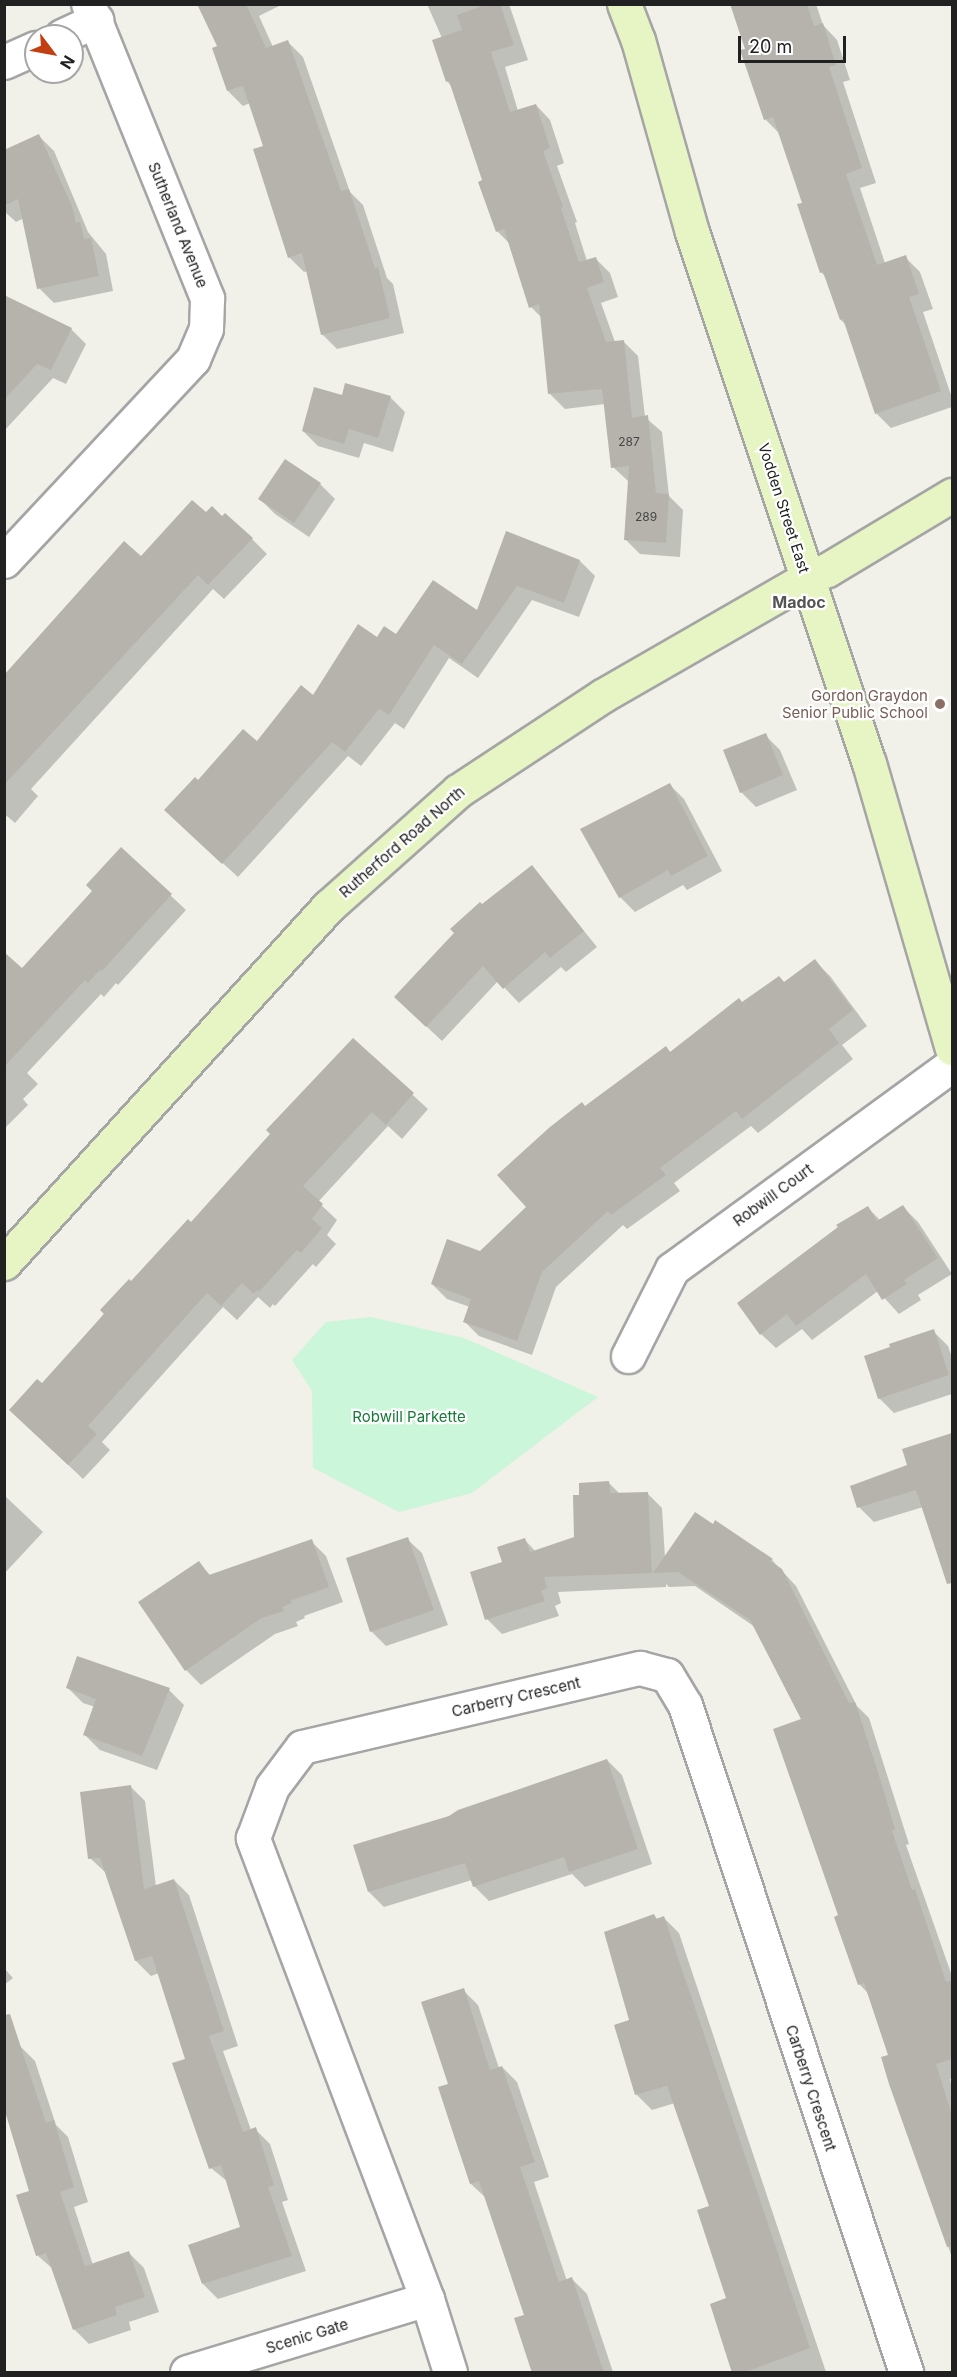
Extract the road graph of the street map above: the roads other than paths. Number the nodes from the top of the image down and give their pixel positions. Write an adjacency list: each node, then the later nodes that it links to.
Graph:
1 (624, 4): 8 (street, Vodden Street East)
2 (92, 12): 3 (street); 7 (street, Sutherland Avenue)
3 (77, 24)
4 (24, 53): 5 (street)
5 (4, 62)
6 (952, 495): 8 (street, Rutherford Road North)
7 (4, 561)
8 (807, 578): 9 (street, Vodden Street East); 11 (street, Rutherford Road North)
9 (952, 1048)
10 (952, 1065): 12 (street, Robwill Court)
11 (4, 1263)
12 (628, 1356)
13 (427, 2299): 14 (street, Scenic Gate); 15 (street, Carberry Crescent); 16 (street, Carberry Crescent)
14 (187, 2373)
15 (450, 2373)
16 (906, 2373)

